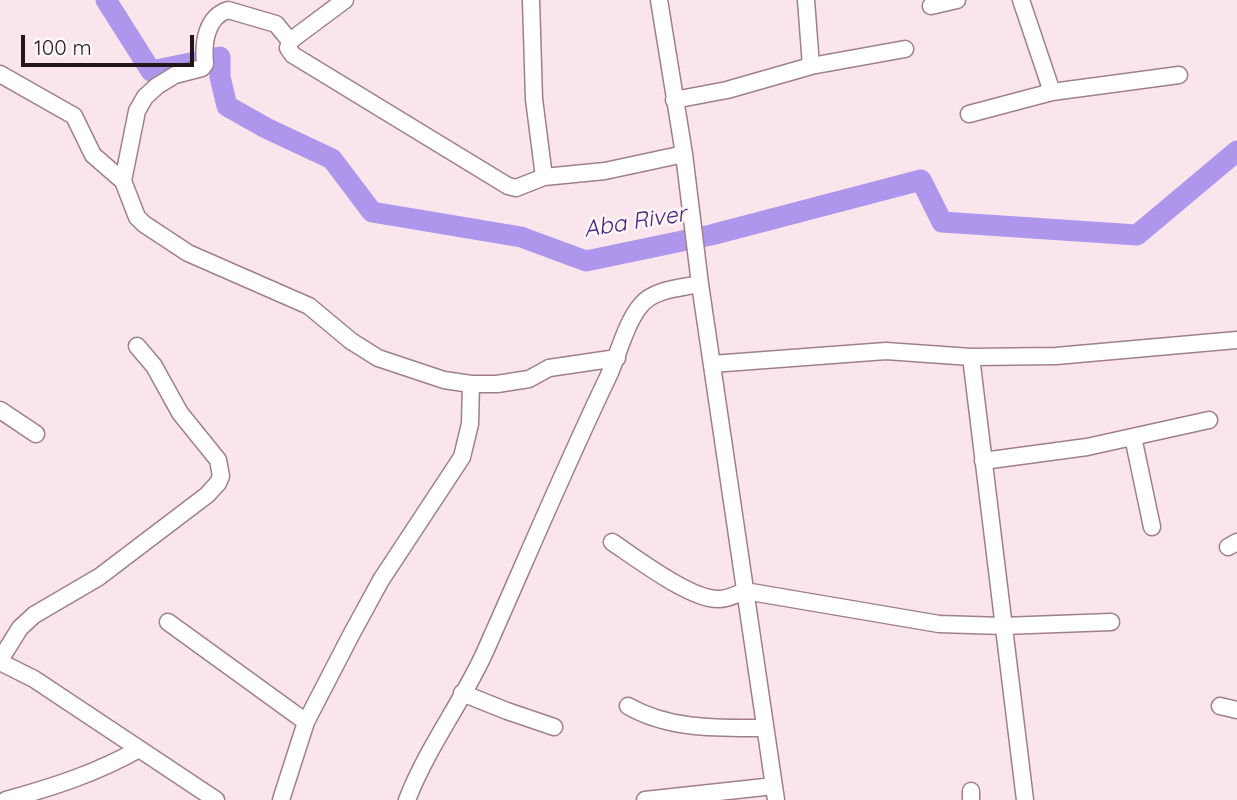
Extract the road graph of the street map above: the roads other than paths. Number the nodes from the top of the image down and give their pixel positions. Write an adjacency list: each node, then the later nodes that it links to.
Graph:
1 (345, 0): 8 (street)
2 (531, 0): 17 (street)
3 (659, 0): 14 (street)
4 (807, 0): 10 (street)
5 (957, 0): 7 (street)
6 (1022, 0): 13 (street)
7 (931, 6)
8 (290, 41): 17 (street); 18 (street)
9 (905, 49): 10 (street)
10 (811, 66): 14 (street)
11 (0, 74): 18 (street)
12 (1179, 75): 13 (street)
13 (1052, 92): 15 (street)
14 (674, 100): 16 (street)
15 (969, 114)
16 (684, 154): 17 (street); 19 (street)
17 (544, 177)
18 (123, 181): 25 (street)
19 (700, 284): 23 (street); 24 (street)
20 (1237, 340): 22 (street)
21 (137, 346): 37 (street)
22 (971, 357): 24 (street); 30 (street)
23 (617, 358): 25 (street); 38 (street)
24 (712, 364): 33 (street)
25 (471, 384): 42 (street)
26 (0, 410): 28 (street)
27 (1209, 420): 29 (street)
28 (36, 434)
29 (1133, 437): 30 (street); 31 (street)
30 (983, 461): 36 (street)
31 (1152, 527)
32 (612, 542): 33 (street)
33 (745, 591): 36 (street); 44 (street)
34 (167, 622): 42 (street)
35 (1111, 622): 36 (street)
36 (1003, 626): 52 (street)
37 (0, 661): 45 (street)
38 (463, 693): 43 (street); 50 (street)
39 (628, 706): 44 (street)
40 (1220, 706): 41 (street)
41 (1237, 710)
42 (306, 722): 49 (street)
43 (554, 727)
44 (765, 728): 46 (street)
45 (139, 749): 47 (street); 48 (street)
46 (775, 793): 51 (street)
47 (6, 800)
48 (216, 800)
49 (281, 800)
50 (407, 800)
51 (645, 800)
52 (1025, 800)

